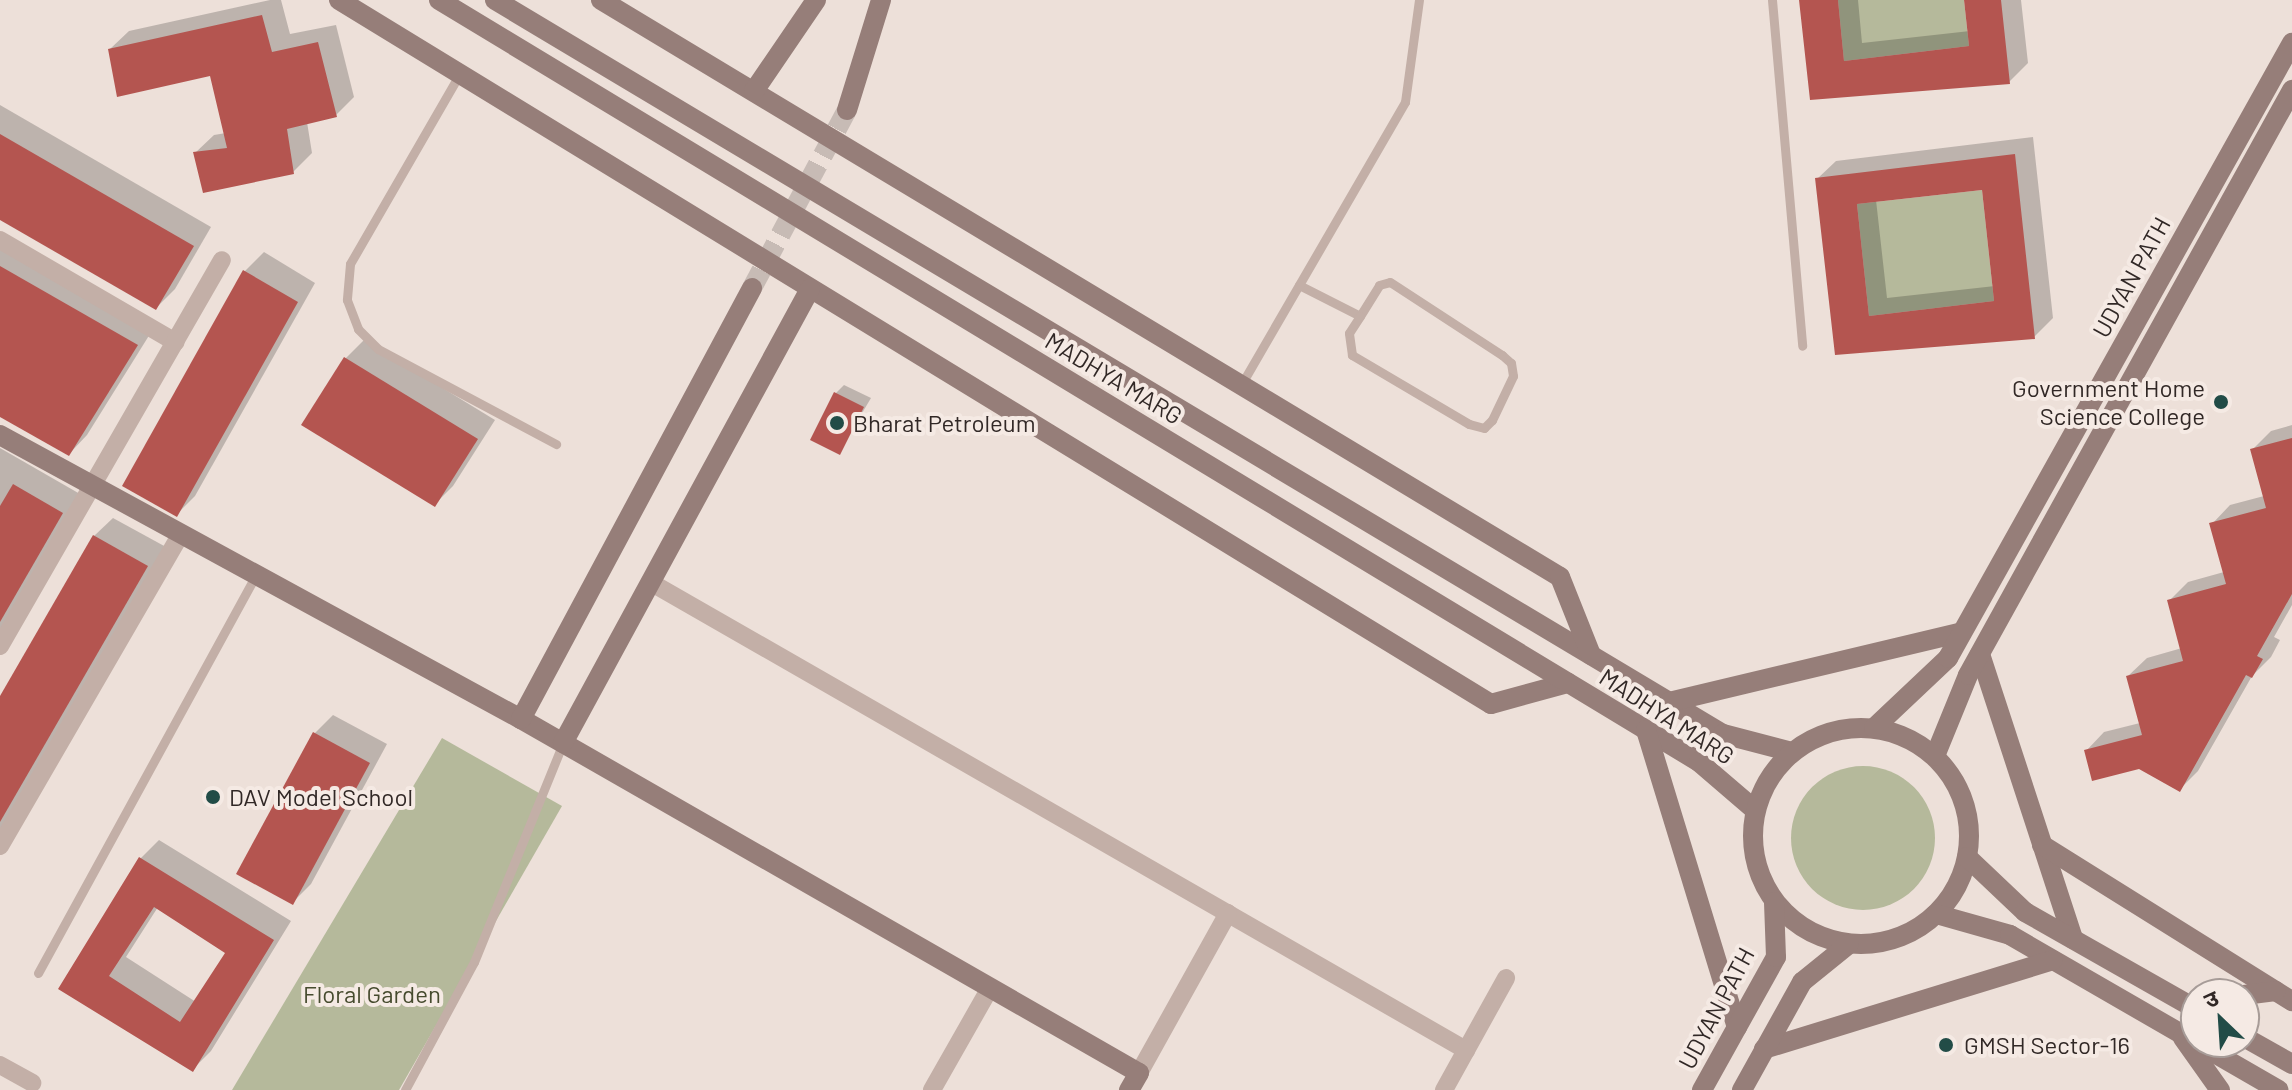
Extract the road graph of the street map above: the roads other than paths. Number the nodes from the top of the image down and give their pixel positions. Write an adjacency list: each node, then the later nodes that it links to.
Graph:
1 (339, 0): 10 (main road)
2 (439, 0): 33 (main road, MADHYA MARG)
3 (495, 0): 32 (main road, MADHYA MARG)
4 (601, 0): 12 (main road)
5 (816, 0): 12 (main road)
6 (881, 0): 13 (main road)
7 (1419, 0): 16 (lane)
8 (1772, 0): 21 (lane)
9 (2292, 43): 29 (main road, UDYAN PATH)
10 (459, 75): 18 (main road); 24 (lane)
11 (2292, 90): 31 (main road, UDYAN PATH)
12 (754, 91): 22 (main road)
13 (847, 110)
14 (0, 240): 20 (street)
15 (222, 260): 20 (street)
16 (1299, 285): 19 (lane); 22 (lane)
17 (752, 288): 35 (main road)
18 (810, 289): 28 (main road); 33 (main road)
19 (1360, 316): 19 (lane)
20 (175, 342): 25 (street)
21 (1802, 346)
22 (1241, 385): 32 (main road)
23 (0, 435): 25 (main road)
24 (556, 444)
25 (91, 488): 26 (main road); 30 (street)
26 (180, 536): 27 (main road); 43 (street)
27 (255, 576): 35 (main road); 51 (lane)
28 (650, 582): 38 (main road); 46 (street)
29 (1962, 632): 34 (main road); 36 (main road, UDYAN PATH)
30 (0, 646)
31 (1980, 654): 40 (main road, UDYAN PATH); 42 (main road)
32 (1591, 655): 34 (main road, MADHYA MARG)
33 (1568, 683): 37 (main road, MADHYA MARG)
34 (1669, 702): 39 (main road, MADHYA MARG)
35 (521, 719): 38 (main road)
36 (1874, 728): 39 (main road); 40 (main road)
37 (1646, 730): 41 (main road, MADHYA MARG); 57 (main road)
38 (563, 743): 53 (main road); 66 (lane)
39 (1792, 752): 41 (main road)
40 (1935, 756): 44 (main road)
41 (1755, 810): 45 (main road)
42 (2042, 845): 48 (main road); 55 (main road)
43 (0, 846)
44 (1967, 857): 47 (main road); 48 (main road)
45 (1774, 902): 49 (main road); 57 (main road, UDYAN PATH)
46 (1228, 913): 61 (street); 64 (street)
47 (1936, 914): 49 (main road); 50 (main road)
48 (2073, 939): 56 (main road)
49 (1849, 944): 60 (main road)
50 (2053, 960): 58 (main road); 60 (main road)
51 (38, 973)
52 (1506, 978): 61 (street)
53 (990, 988): 64 (main road); 67 (street)
54 (2260, 995): 55 (main road)
55 (2284, 996)
56 (2180, 997)
57 (1737, 1027): 69 (main road, UDYAN PATH)
58 (2179, 1032): 71 (main road); 72 (main road)
59 (2260, 1046): 62 (main road)
60 (1764, 1049): 70 (main road)
61 (1466, 1050): 68 (street)
62 (2292, 1064)
63 (0, 1065): 65 (street)
64 (1134, 1081)
65 (32, 1083)
66 (405, 1090)
67 (932, 1090)
68 (1444, 1090)
69 (1702, 1090)
70 (1742, 1090)
71 (2220, 1090)
72 (2279, 1090)

